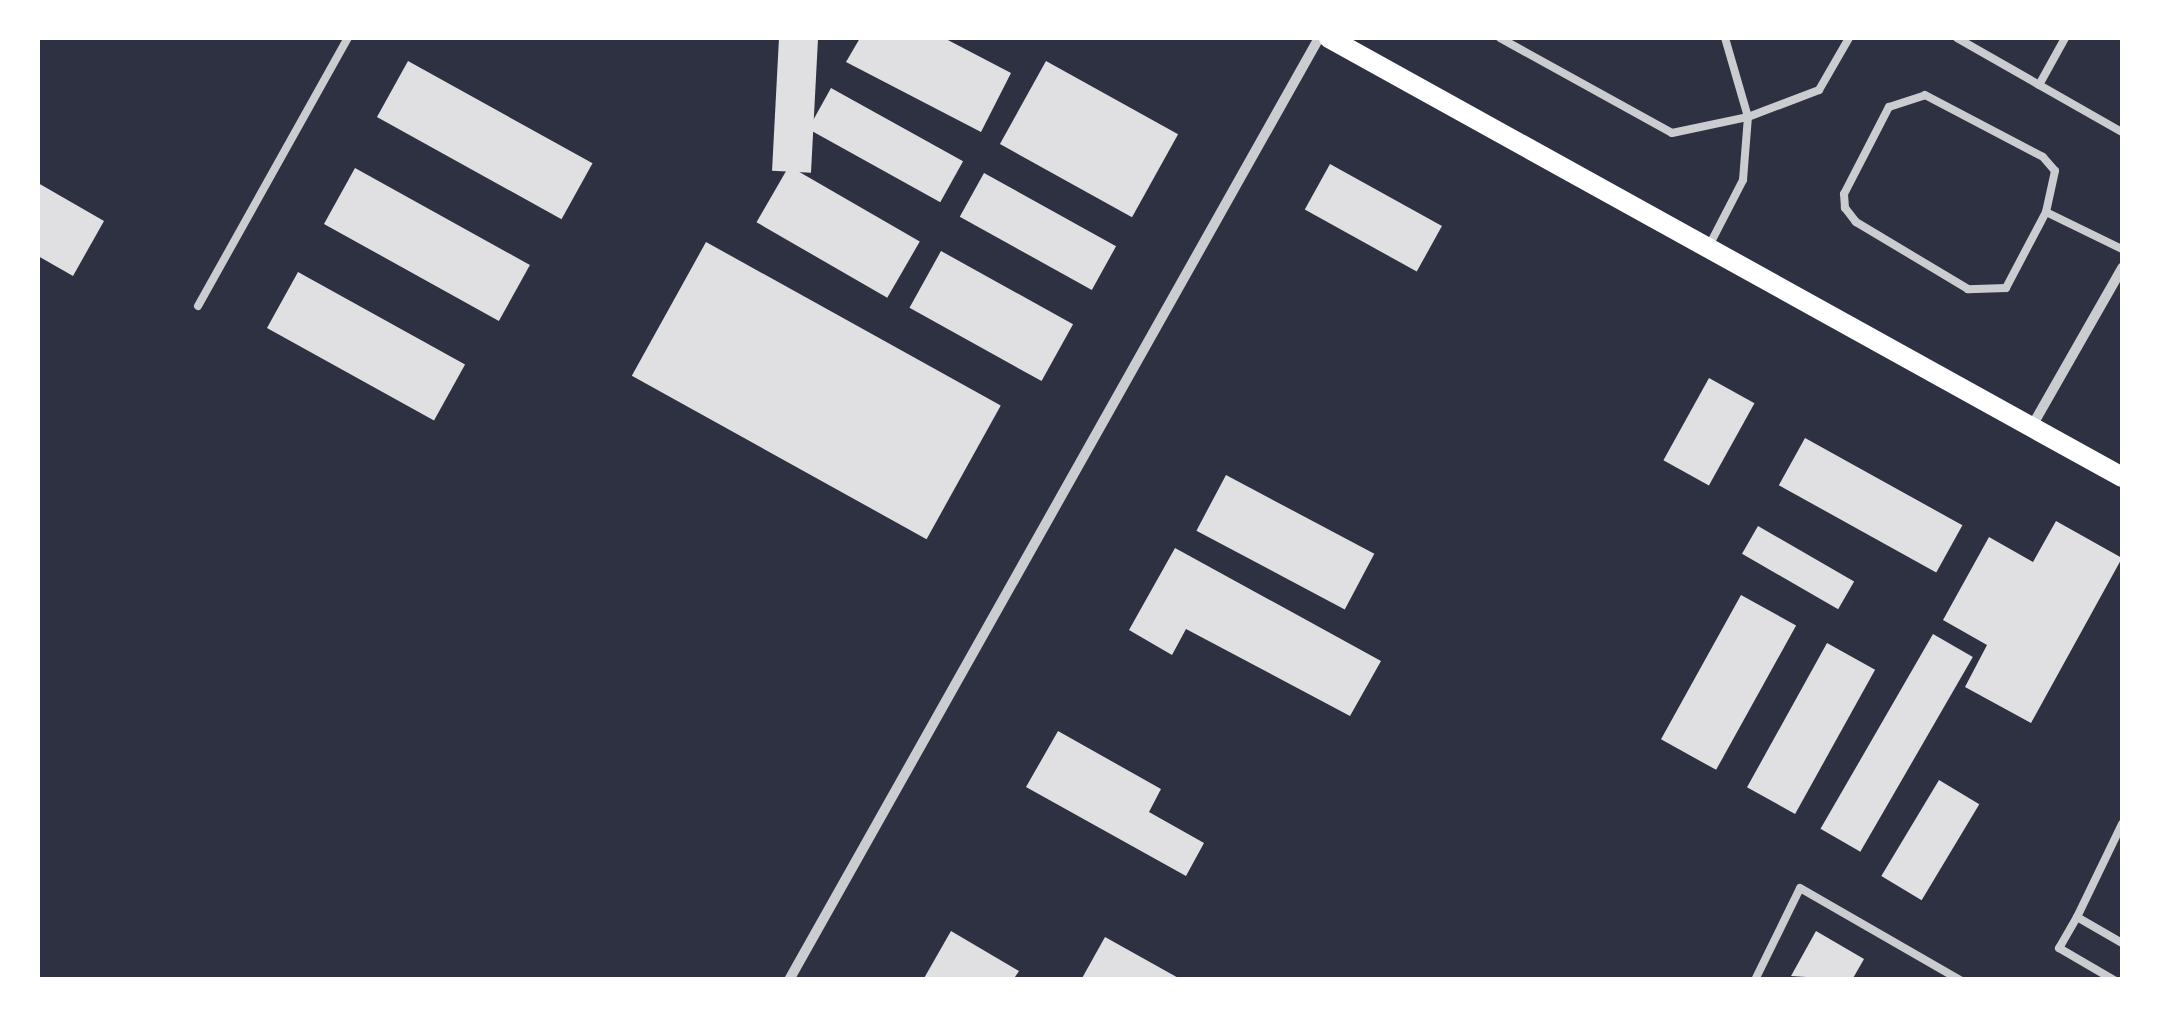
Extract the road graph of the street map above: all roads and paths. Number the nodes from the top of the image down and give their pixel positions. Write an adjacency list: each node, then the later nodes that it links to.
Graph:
1 (348, 38): 16 (lane)
2 (1319, 38): 22 (street)
3 (1328, 38): 13 (main road)
4 (1500, 38): 10 (lane)
5 (1725, 38): 10 (lane)
6 (1849, 38): 10 (lane)
7 (1956, 38): 9 (lane)
8 (2065, 38): 9 (lane)
9 (2039, 85): 11 (lane)
10 (1748, 117): 13 (lane)
11 (2122, 132)
12 (2046, 212): 12 (lane); 14 (lane)
13 (1708, 248): 17 (main road)
14 (2122, 249)
15 (2122, 268): 17 (street)
16 (198, 306)
17 (2032, 427): 18 (main road)
18 (2122, 477)
19 (2122, 824): 20 (lane)
20 (2077, 917): 21 (lane); 25 (lane)
21 (2122, 942)
22 (789, 980)
23 (1755, 980): 24 (lane)
24 (1960, 980)
25 (2114, 980)

